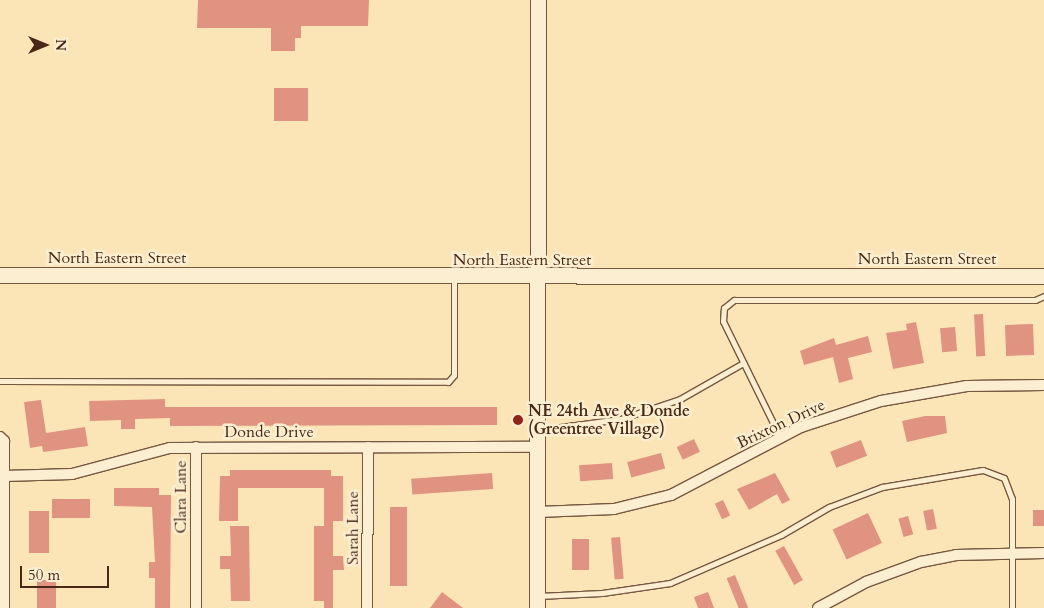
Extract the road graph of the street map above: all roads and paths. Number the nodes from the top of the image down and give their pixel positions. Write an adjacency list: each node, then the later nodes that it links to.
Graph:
1 (538, 0): 5 (main road)
2 (0, 275): 4 (main road, North Eastern Street)
3 (1044, 276): 5 (main road, North Eastern Street)
4 (454, 278): 5 (main road, North Eastern Street); 8 (lane)
5 (538, 278): 10 (main road)
6 (1044, 296): 7 (lane)
7 (743, 363): 10 (lane); 12 (lane)
8 (0, 381)
9 (1044, 385): 12 (street, Brixton Drive)
10 (537, 430): 15 (main road)
11 (0, 436): 16 (street)
12 (780, 437): 17 (street, Brixton Drive)
13 (196, 447): 14 (street, Donde Drive); 16 (street, Donde Drive); 22 (street, Clara Lane)
14 (368, 447): 15 (street, Donde Drive); 23 (street, Sarah Lane)
15 (538, 447): 17 (main road)
16 (4, 476): 21 (street)
17 (538, 512): 20 (main road)
18 (1013, 553): 19 (street); 20 (lane); 24 (street); 25 (lane)
19 (1044, 553)
20 (537, 602)
21 (4, 608)
22 (196, 608)
23 (367, 608)
24 (818, 608)
25 (1012, 608)

